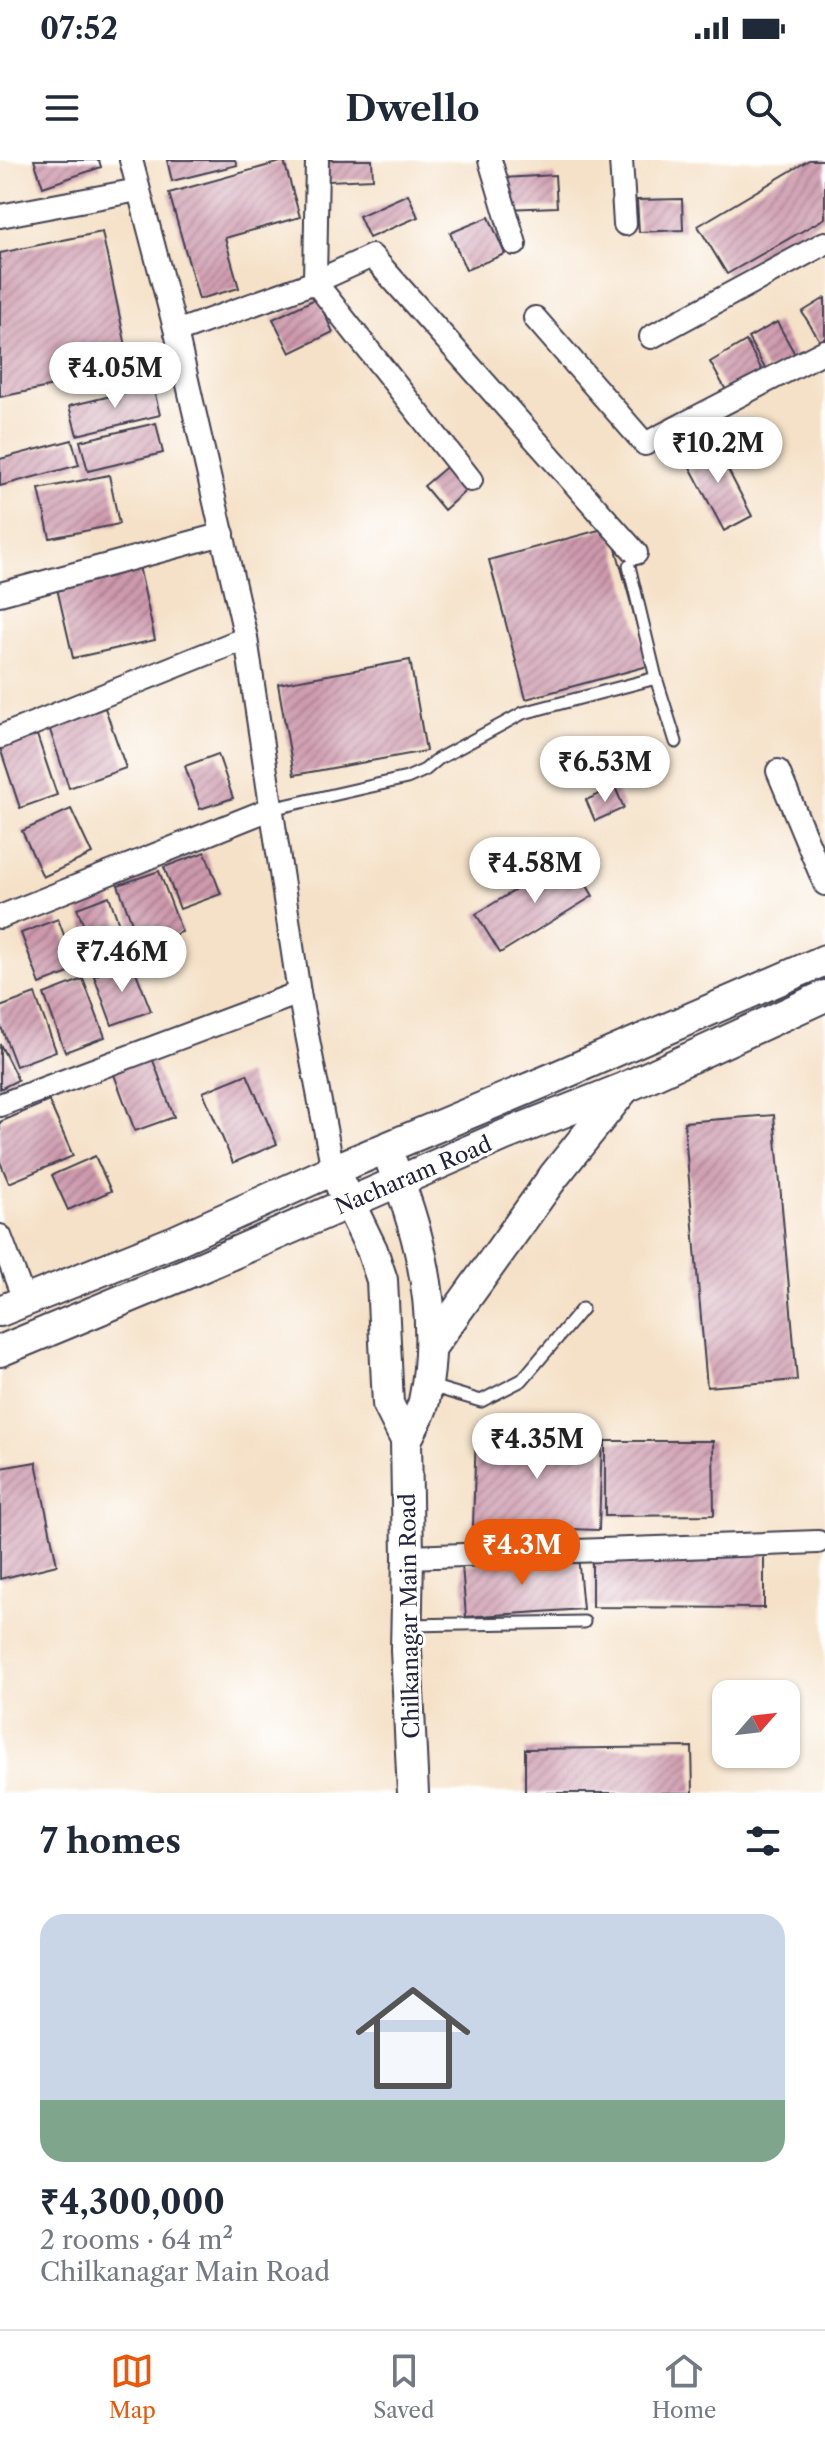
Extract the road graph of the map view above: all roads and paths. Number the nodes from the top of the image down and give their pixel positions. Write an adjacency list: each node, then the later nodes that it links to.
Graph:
1 (131, 160): 5 (street)
2 (317, 160): 10 (street)
3 (490, 160): 9 (street)
4 (621, 160): 7 (street)
5 (138, 190): 6 (street); 12 (street)
6 (0, 216)
7 (625, 224)
8 (825, 243): 13 (street)
9 (515, 244)
10 (315, 282): 12 (street); 15 (street); 17 (street)
11 (535, 318): 14 (street)
12 (176, 332): 16 (street)
13 (651, 337)
14 (825, 351)
15 (471, 480)
16 (223, 534): 18 (street); 19 (street)
17 (632, 559): 20 (lane)
18 (1, 588)
19 (246, 638): 21 (street); 24 (street)
20 (656, 678): 22 (lane); 24 (lane)
21 (0, 737)
22 (676, 742)
23 (778, 771): 25 (street)
24 (270, 809): 26 (street); 28 (street)
25 (825, 884)
26 (0, 917)
27 (825, 960): 32 (main road, Nacharam Road)
28 (299, 993): 31 (street); 33 (street)
29 (825, 996): 30 (main road, Nacharam Road)
30 (624, 1088): 34 (main road, Nacharam Road); 39 (main road)
31 (0, 1105)
32 (386, 1148): 33 (main road, Nacharam Road); 34 (main road)
33 (333, 1170): 35 (main road); 37 (main road, Nacharam Road)
34 (399, 1181): 35 (main road, Nacharam Road); 39 (main road)
35 (348, 1202): 40 (main road, Nacharam Road); 42 (main road)
36 (0, 1236): 37 (street)
37 (12, 1306)
38 (582, 1309): 41 (lane)
39 (431, 1347): 41 (main road)
40 (0, 1351)
41 (426, 1384): 42 (main road)
42 (406, 1440): 44 (main road, Chilkanagar Main Road)
43 (818, 1542): 44 (street)
44 (408, 1557): 46 (main road, Chilkanagar Main Road)
45 (584, 1622): 46 (lane)
46 (407, 1625): 47 (main road, Chilkanagar Main Road)
47 (413, 1793)

